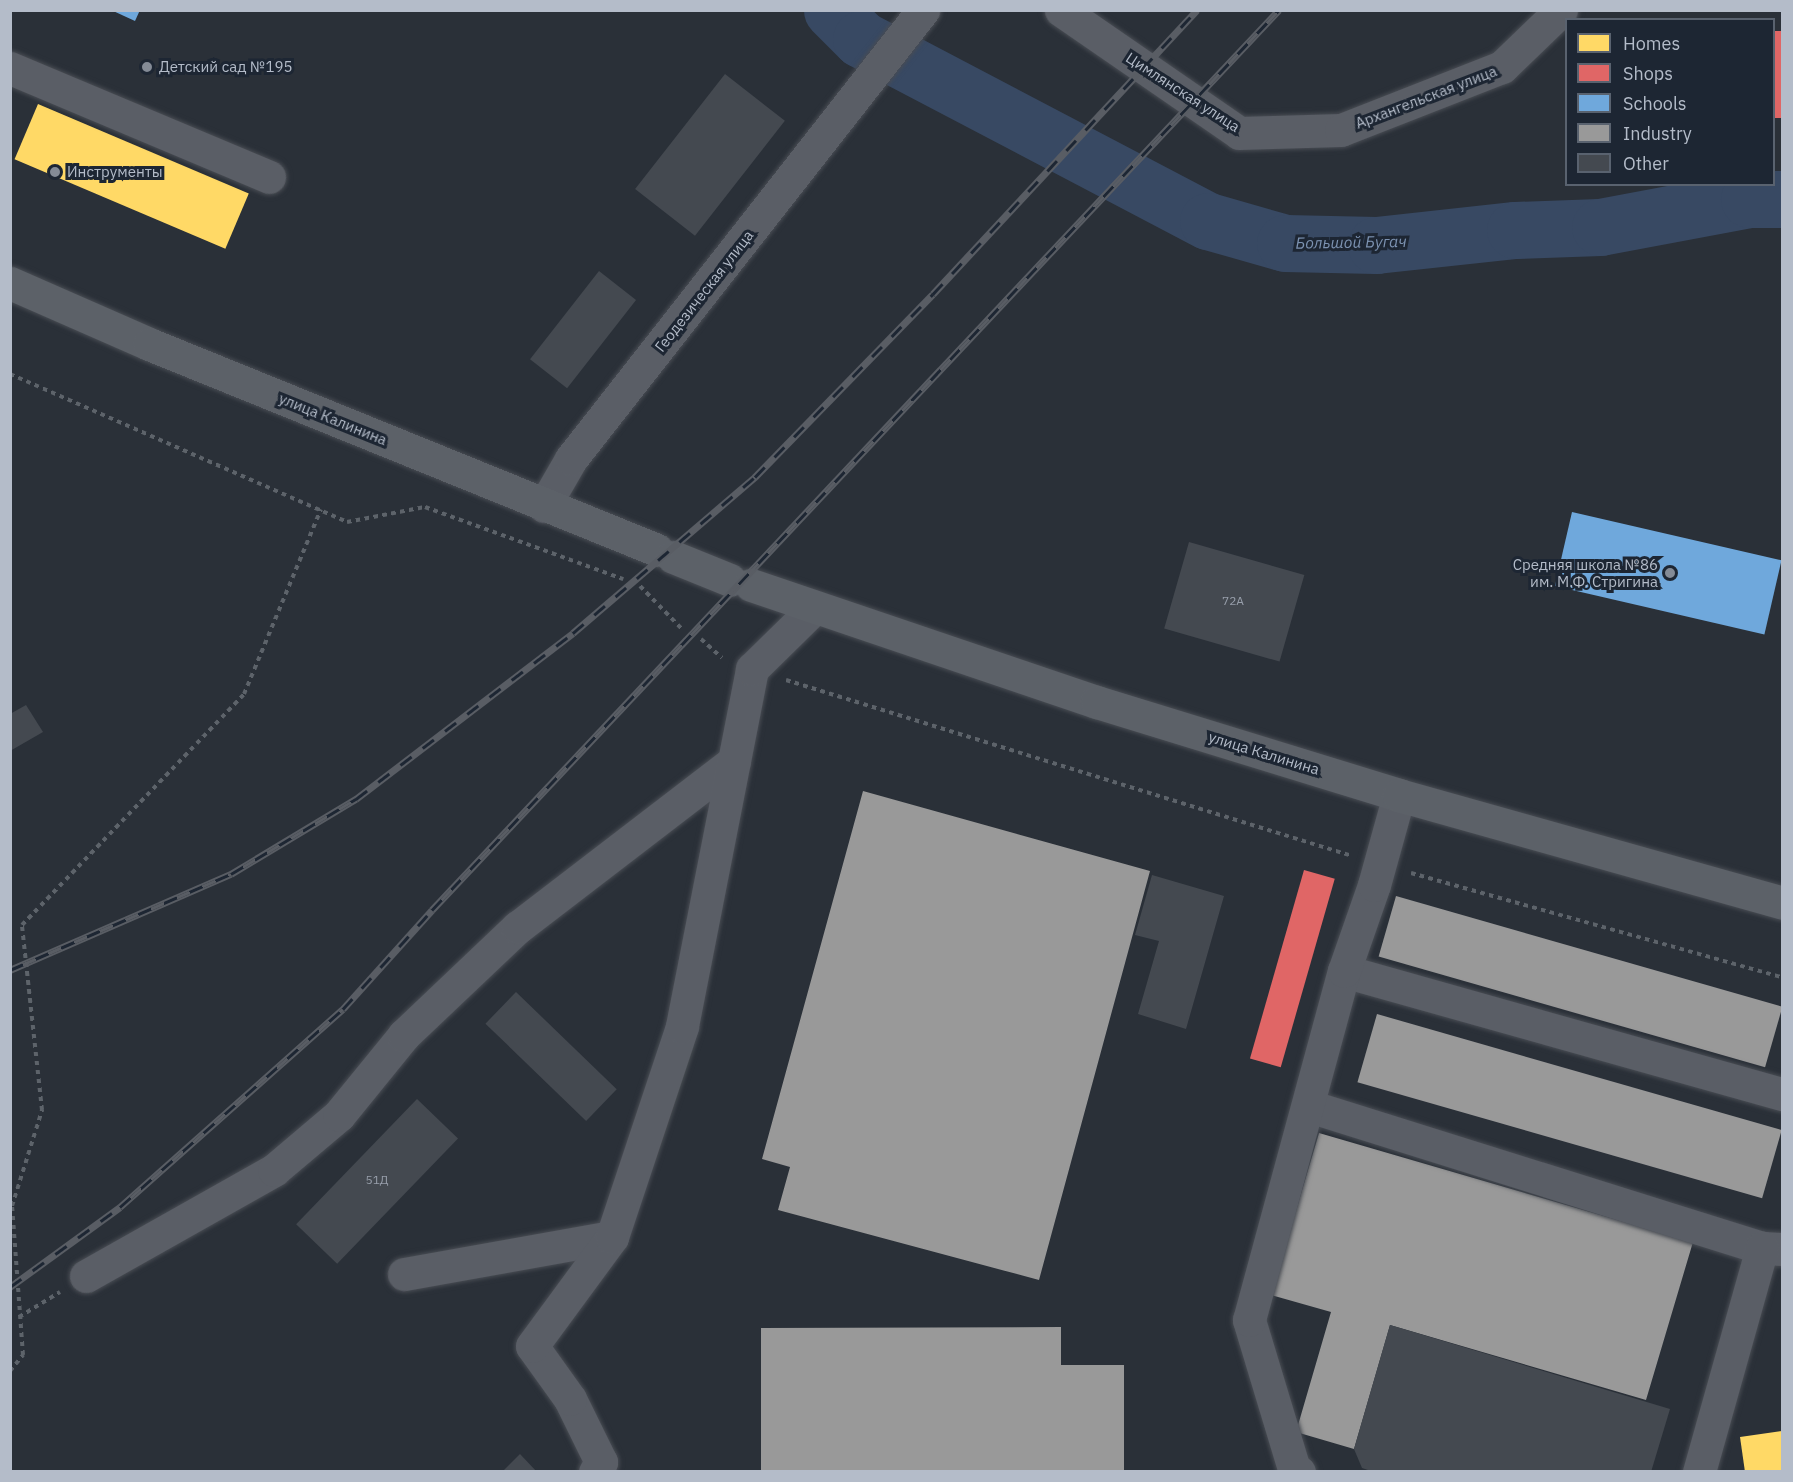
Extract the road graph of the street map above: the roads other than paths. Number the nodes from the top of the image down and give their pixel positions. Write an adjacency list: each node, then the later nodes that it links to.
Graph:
1 (1561, 10): 5 (street, Архангельская улица)
2 (1067, 14): 5 (street, Цимлянская улица)
3 (917, 20): 8 (street, Геодезическая улица)
4 (10, 68): 6 (street)
5 (1341, 130)
6 (269, 177)
7 (10, 284): 8 (main road, улица Калинина)
8 (544, 506): 9 (main road, улица Калинина)
9 (815, 607): 10 (street); 11 (main road, улица Калинина)
10 (734, 761): 16 (street); 19 (street)
11 (1399, 795): 12 (main road, улица Калинина); 13 (street)
12 (1782, 903)
13 (1344, 970): 14 (street); 15 (street)
14 (1782, 1094)
15 (1309, 1106): 17 (street); 21 (street)
16 (612, 1237): 18 (street); 20 (street)
17 (1772, 1249): 22 (street)
18 (404, 1274)
19 (86, 1276)
20 (595, 1472)
21 (1299, 1472)
22 (1699, 1472)

